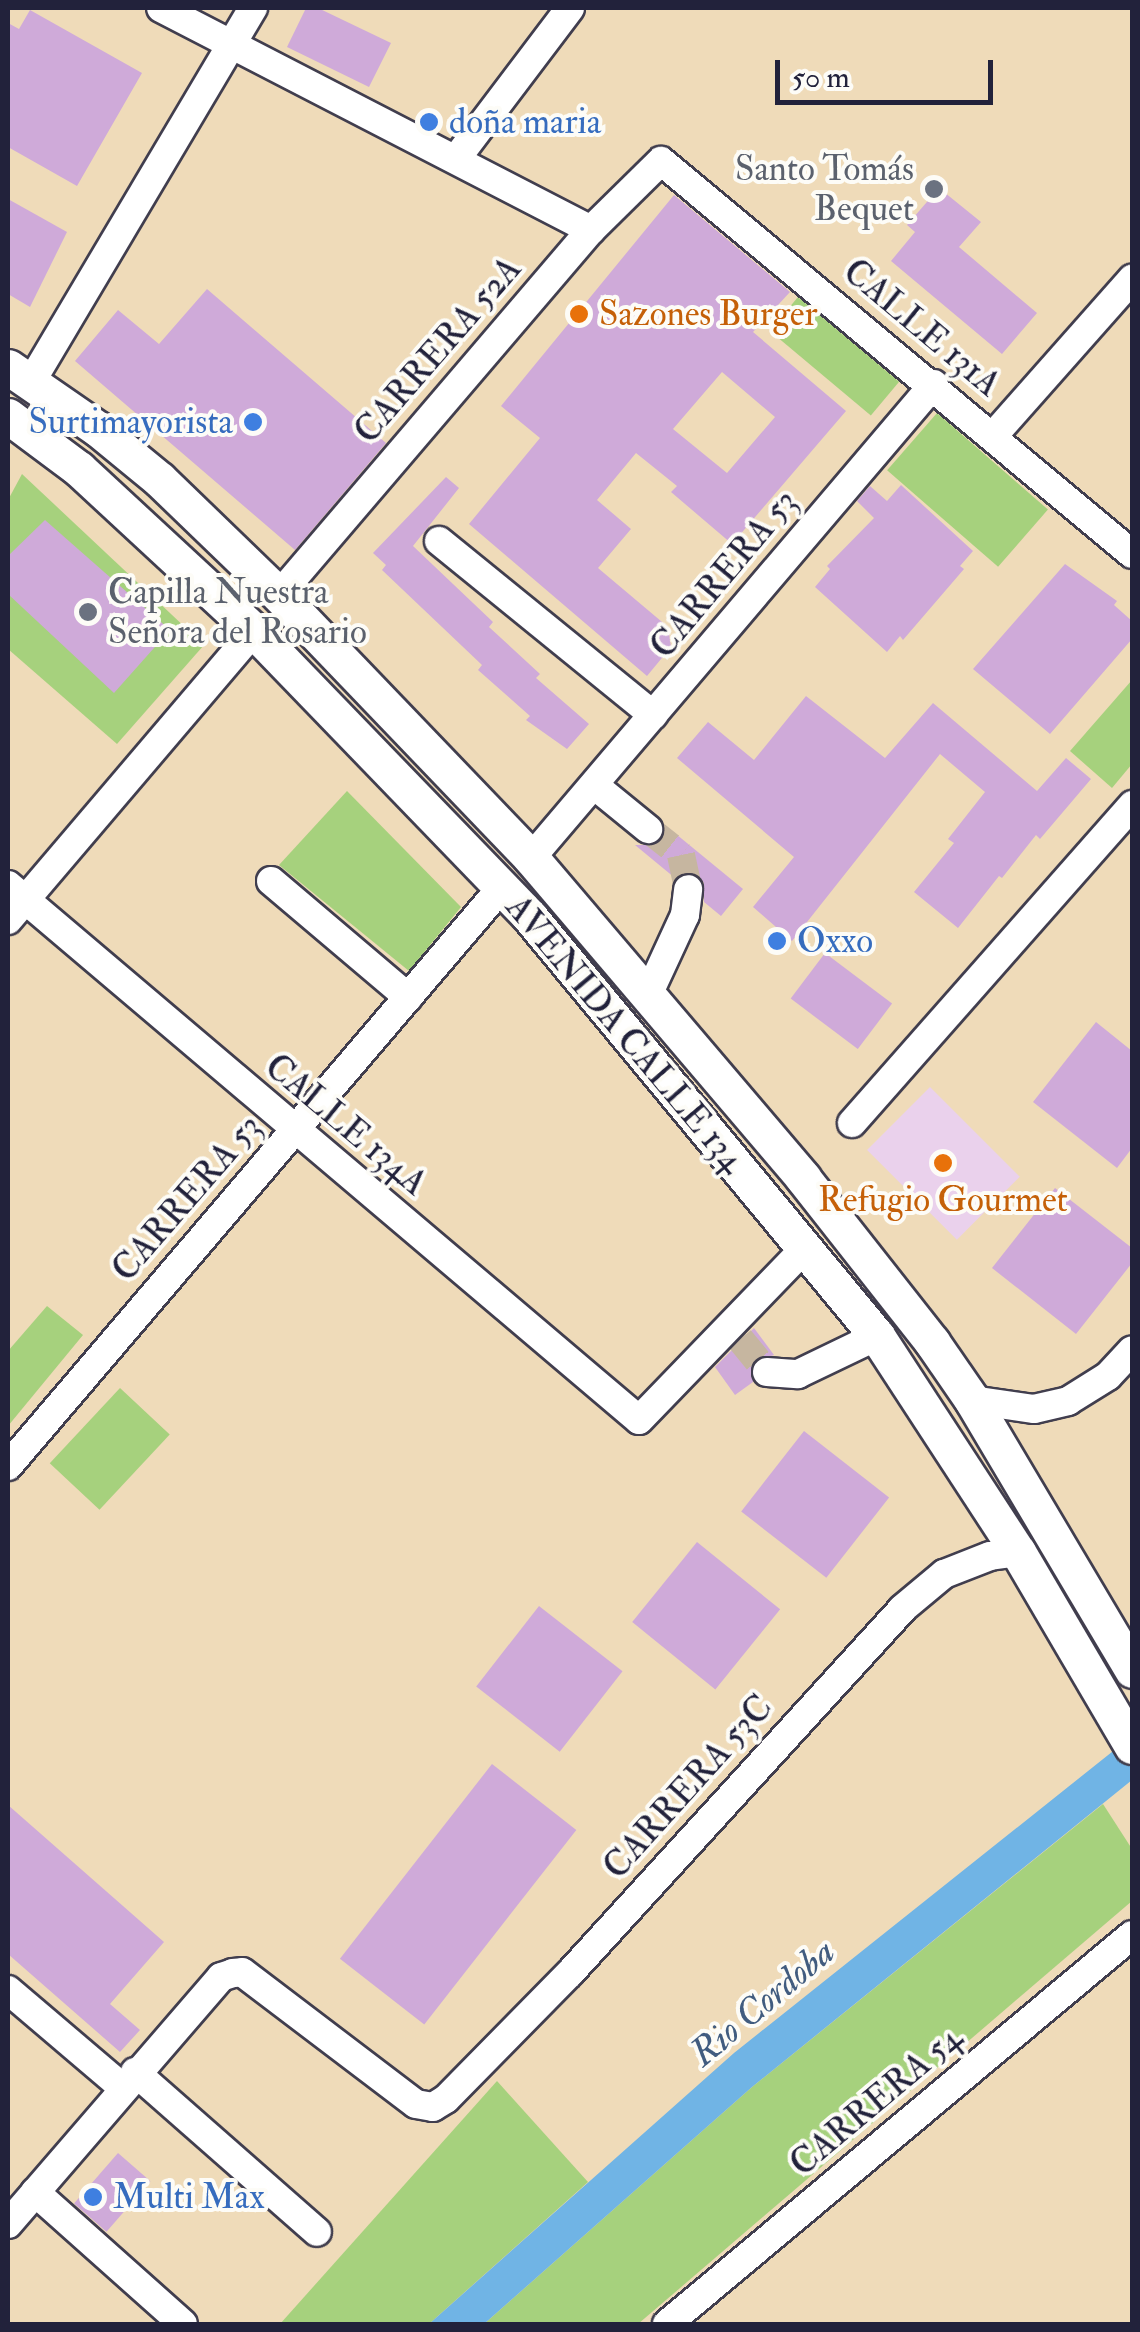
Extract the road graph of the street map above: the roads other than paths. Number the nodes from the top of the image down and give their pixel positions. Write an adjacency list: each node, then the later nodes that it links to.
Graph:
1 (162, 8): 4 (street)
2 (253, 8): 4 (street)
3 (570, 8): 5 (street)
4 (232, 44): 5 (street); 9 (street)
5 (456, 159): 7 (street)
6 (661, 161): 7 (street, CARRERA 52A); 10 (street, CALLE 131A)
7 (591, 230): 15 (street, CARRERA 52A)
8 (1132, 279): 12 (street)
9 (19, 374): 15 (main road, AVENIDA CALLE 134)
10 (934, 384): 12 (street, CALLE 131A); 17 (street, CARRERA 53)
11 (8, 418): 16 (main road, AVENIDA CALLE 134)
12 (993, 436): 14 (street, CALLE 131A)
13 (439, 541): 17 (street)
14 (1132, 554)
15 (279, 594): 21 (main road, AVENIDA CALLE 134)
16 (254, 630): 23 (main road, AVENIDA CALLE 134); 25 (street)
17 (654, 715): 18 (street, CARRERA 53)
18 (594, 785): 20 (street); 21 (street, CARRERA 53)
19 (1132, 805): 28 (street)
20 (648, 829)
21 (531, 858): 26 (main road, AVENIDA CALLE 134)
22 (271, 881): 27 (street)
23 (502, 887): 27 (street, CARRERA 53); 30 (main road, AVENIDA CALLE 134)
24 (688, 889): 26 (street)
25 (13, 902): 29 (street, CALLE 134A)
26 (648, 995): 34 (main road, AVENIDA CALLE 134)
27 (408, 997): 29 (street, CARRERA 53)
28 (852, 1123)
29 (294, 1131): 30 (street, CALLE 134A); 35 (street, CARRERA 53)
30 (804, 1249): 31 (main road, AVENIDA CALLE 134)
31 (877, 1336): 33 (street); 36 (main road, AVENIDA CALLE 134)
32 (1132, 1350): 34 (street)
33 (767, 1372)
34 (972, 1400): 37 (main road, AVENIDA CALLE 134)
35 (8, 1466)
36 (1018, 1552): 38 (main road, AVENIDA CALLE 134); 41 (street, CARRERA 53C)
37 (1132, 1670)
38 (1132, 1746)
39 (1132, 1935): 46 (street, CARRERA 54)
40 (8, 1990): 41 (street)
41 (129, 2080): 42 (street); 44 (street)
42 (35, 2192): 43 (street); 45 (street)
43 (8, 2224)
44 (317, 2232)
45 (182, 2324)
46 (668, 2324)

